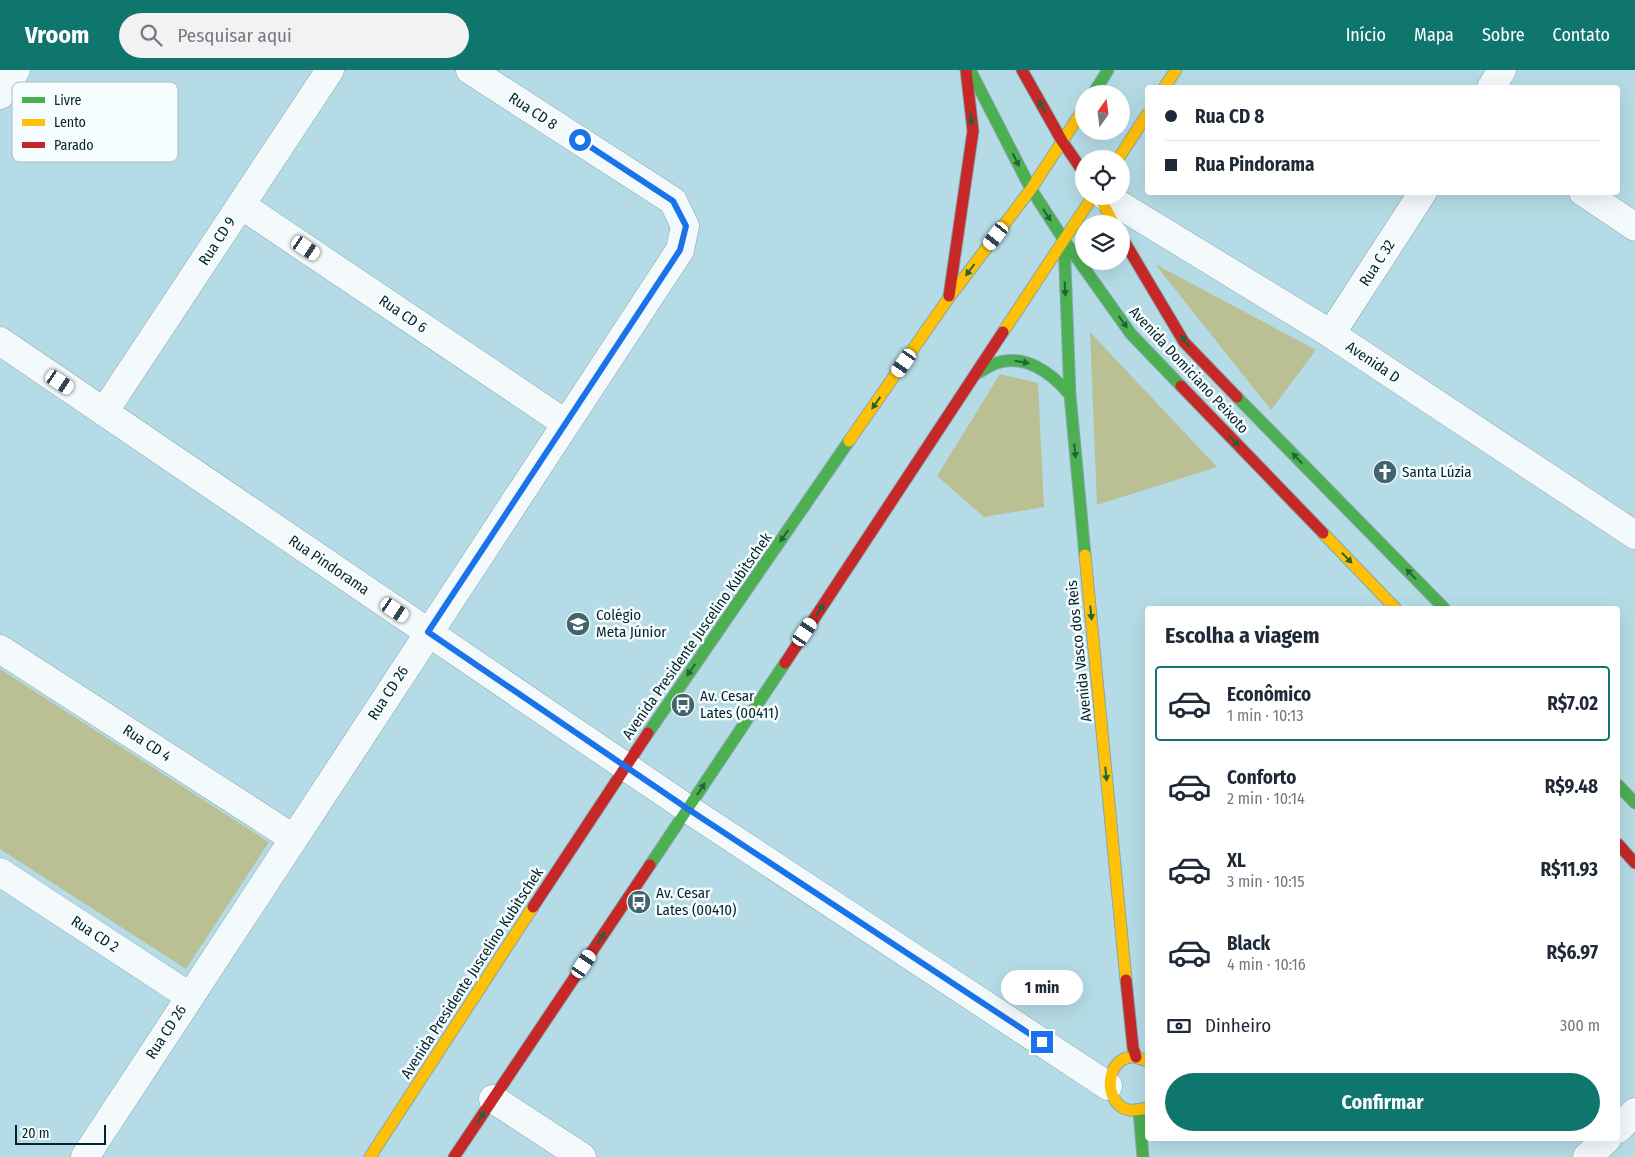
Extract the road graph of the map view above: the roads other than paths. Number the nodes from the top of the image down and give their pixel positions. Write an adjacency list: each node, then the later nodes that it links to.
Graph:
1 (16, 70): 13 (street)
2 (330, 70): 22 (street, Rua CD 9)
3 (470, 70): 25 (street, Rua CD 8)
4 (966, 70): 29 (main road, one-way to 29)
5 (970, 70): 19 (main road, Avenida Domiciano Peixoto, one-way to 19)
6 (1022, 70): 16 (main road, one-way to 6)
7 (1108, 70): 10 (main road)
8 (1176, 70): 11 (main road)
9 (1502, 70): 12 (street)
10 (1099, 85)
11 (1166, 85)
12 (1493, 85)
13 (0, 95)
14 (1145, 118): 17 (main road)
15 (1075, 122): 16 (main road, Avenida Presidente Juscelino Kubitschek)
16 (1062, 141): 18 (main road); 19 (main road, Avenida Presidente Juscelino Kubitschek)
17 (1124, 150)
18 (1075, 160)
19 (1031, 189): 27 (main road, Avenida Domiciano Peixoto, one-way to 27); 29 (main road, Avenida Presidente Juscelino Kubitschek, one-way to 29)
20 (1421, 195): 30 (street, Rua C 32)
21 (1587, 195): 26 (street)
22 (241, 204): 34 (street, Rua CD 9); 35 (street, Rua CD 6)
23 (1087, 205): 27 (main road)
24 (1120, 205): 30 (street, Avenida D)
25 (686, 226): 35 (street, Rua CD 26)
26 (1635, 227)
27 (1064, 240): 32 (main road); 33 (main road, Avenida Vasco dos Reis, one-way to 33); 37 (main road, Avenida Domiciano Peixoto, one-way to 37)
28 (1130, 251): 38 (main road, Avenida Domiciano Peixoto, one-way to 28)
29 (948, 299): 41 (main road, Avenida Presidente Juscelino Kubitschek, one-way to 41)
30 (1331, 334): 36 (street, Avenida D)
31 (0, 341): 34 (street, Rua Pindorama)
32 (976, 374): 33 (main road, one-way to 33); 44 (main road, one-way to 32)
33 (1070, 395): 50 (main road, Avenida Vasco dos Reis, one-way to 50)
34 (104, 412): 39 (street, Rua Pindorama)
35 (565, 424): 39 (street, Rua CD 26)
36 (1635, 535)
37 (1393, 606)
38 (1442, 606)
39 (428, 632): 41 (street, Rua Pindorama); 45 (street, Rua CD 26)
40 (0, 649): 45 (street, Rua CD 4)
41 (624, 766): 44 (street, Rua Pindorama); 59 (main road, Avenida Presidente Juscelino Kubitschek)
42 (1620, 787): 43 (main road)
43 (1635, 803)
44 (688, 809): 52 (street, Rua Pindorama); 53 (main road, one-way to 44)
45 (293, 838): 49 (street, Rua CD 26)
46 (1620, 846): 47 (main road)
47 (1635, 863)
48 (0, 872): 49 (street, Rua CD 2)
49 (189, 996): 58 (street, Rua CD 26)
50 (1136, 1057): 51 (main road); 52 (main road)
51 (1145, 1060)
52 (1108, 1086): 54 (main road)
53 (493, 1099): 60 (main road, one-way to 53); 61 (street)
54 (1143, 1110): 62 (main road)
55 (1635, 1112): 56 (street)
56 (1620, 1126)
57 (1604, 1141): 63 (street)
58 (85, 1157)
59 (370, 1157)
60 (454, 1157)
61 (582, 1157)
62 (1143, 1157)
63 (1587, 1157)

